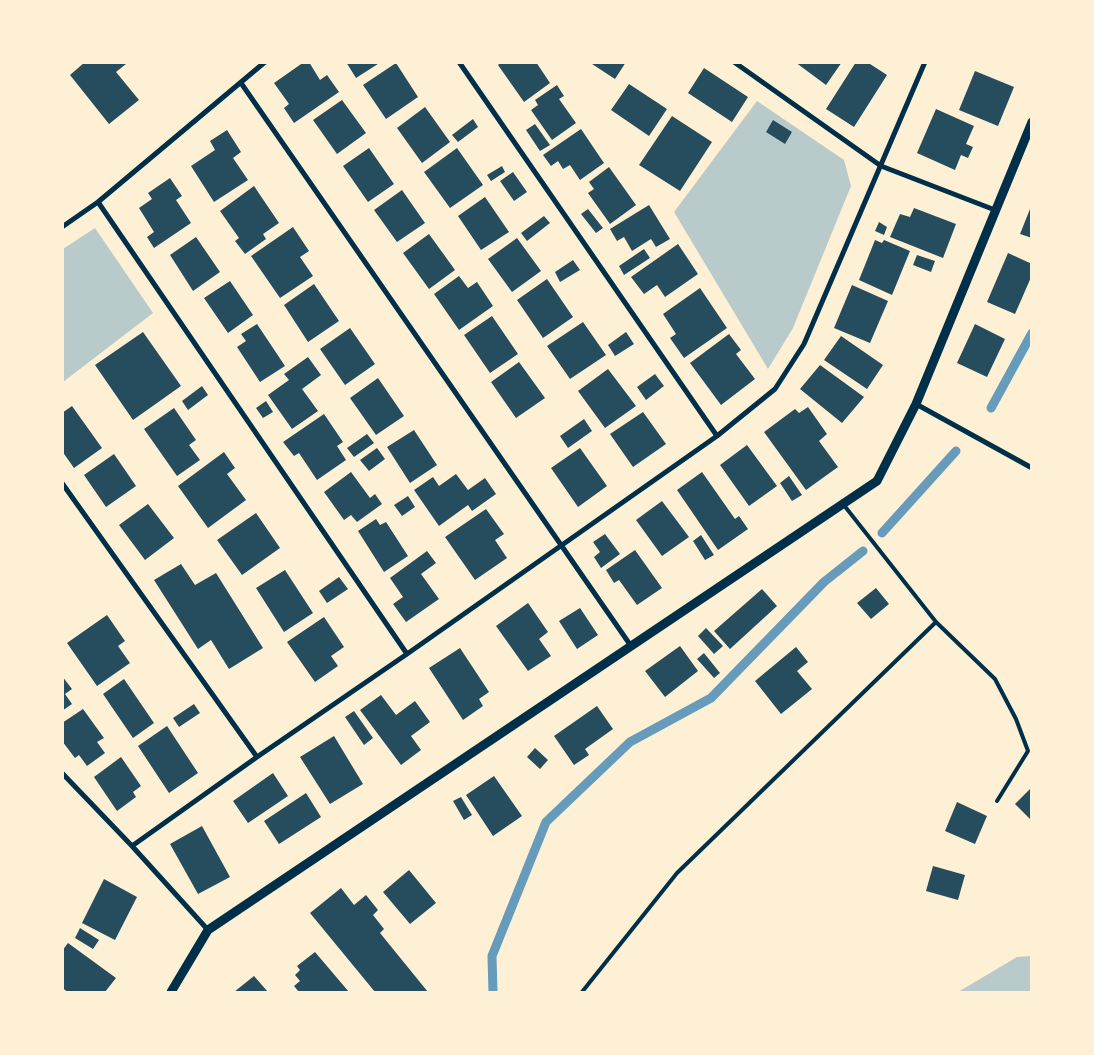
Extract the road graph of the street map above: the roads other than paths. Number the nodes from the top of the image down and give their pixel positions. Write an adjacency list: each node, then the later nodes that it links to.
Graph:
1 (265, 62): 5 (street)
2 (459, 62): 12 (street)
3 (734, 62): 7 (street)
4 (925, 62): 7 (street)
5 (241, 83): 8 (street); 16 (street)
6 (1032, 122): 9 (street)
7 (881, 166): 9 (street); 12 (street)
8 (98, 202): 10 (street); 19 (street)
9 (995, 210): 11 (street)
10 (62, 227)
11 (916, 404): 13 (street); 15 (street)
12 (717, 436): 16 (street)
13 (1032, 468)
14 (62, 483): 20 (street)
15 (843, 504): 17 (lane); 18 (street)
16 (562, 546): 18 (street); 19 (street)
17 (936, 622): 22 (lane); 26 (lane)
18 (631, 646): 24 (street)
19 (407, 654): 20 (street)
20 (257, 757): 23 (street)
21 (62, 773): 23 (street)
22 (997, 801)
23 (132, 846): 24 (street)
24 (208, 930): 25 (street)
25 (171, 992)
26 (582, 992)

